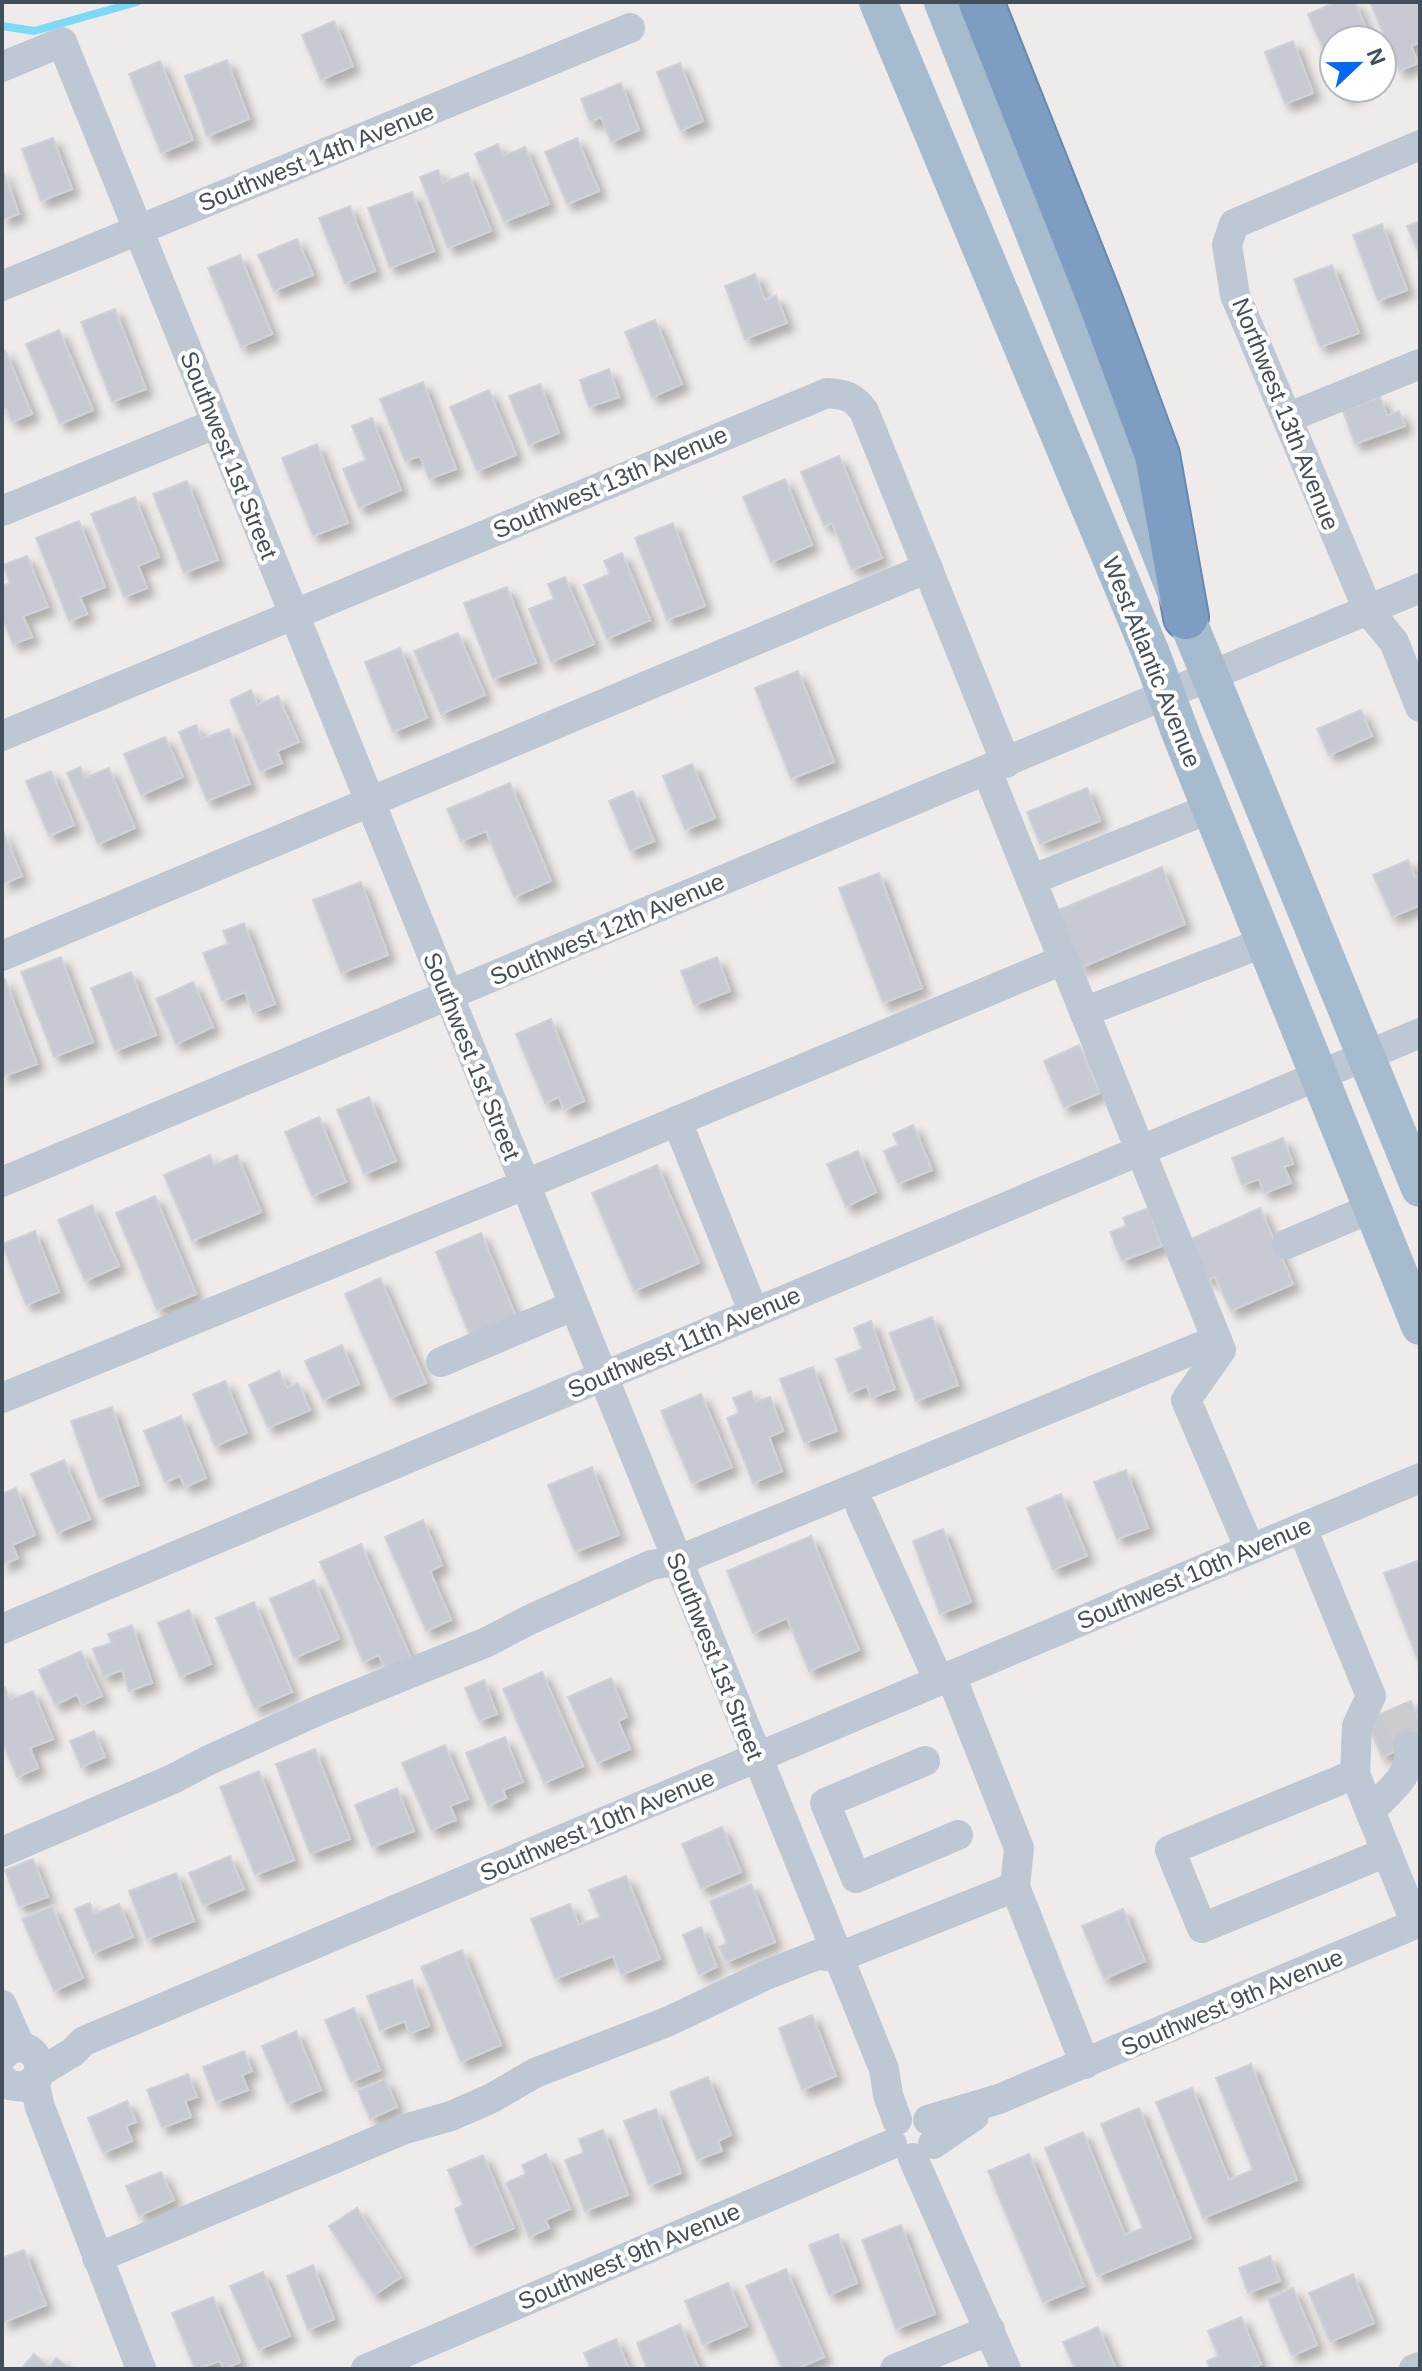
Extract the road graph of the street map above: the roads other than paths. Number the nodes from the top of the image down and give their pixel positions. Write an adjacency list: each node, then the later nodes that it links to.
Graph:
1 (878, 2): 21 (main road, West Atlantic Avenue)
2 (943, 2): 19 (main road, West Atlantic Avenue)
3 (981, 2): 8 (highway)
4 (998, 2): 8 (highway)
5 (630, 28): 9 (street, Southwest 14th Avenue)
6 (2, 67): 9 (street, Southwest 1st Street)
7 (1420, 145): 12 (street, Northwest 13th Avenue)
8 (1044, 162): 19 (highway)
9 (139, 229): 10 (street, Southwest 14th Avenue); 13 (street, Southwest 1st Street)
10 (2, 286)
11 (1420, 364): 12 (street)
12 (1287, 418): 17 (street, Northwest 13th Avenue)
13 (215, 424): 14 (street); 18 (street, Southwest 1st Street)
14 (2, 511)
15 (928, 568): 18 (street, Southwest 13th Avenue); 24 (street, Southwest 13th Avenue); 25 (street)
16 (1420, 588): 17 (street, Southwest 12th Avenue)
17 (1368, 610): 20 (street, Southwest 12th Avenue); 22 (street, Northwest 13th Avenue)
18 (293, 614): 23 (street, Southwest 13th Avenue); 25 (street, Southwest 1st Street)
19 (1186, 617): 20 (main road, West Atlantic Avenue)
20 (1211, 675): 21 (street, Southwest 12th Avenue); 34 (main road, West Atlantic Avenue)
21 (1166, 694): 24 (street, Southwest 12th Avenue); 26 (main road, West Atlantic Avenue)
22 (1420, 707)
23 (2, 736)
24 (996, 767): 27 (street, Southwest 13th Avenue); 31 (street, Southwest 12th Avenue)
25 (369, 803): 29 (street); 31 (street, Southwest 1st Street)
26 (1211, 808): 27 (street); 28 (main road, West Atlantic Avenue)
27 (1031, 880): 30 (street, Southwest 13th Avenue)
28 (1265, 942): 32 (street); 35 (main road, West Atlantic Avenue)
29 (2, 956)
30 (1063, 960): 32 (street, Southwest 13th Avenue); 36 (street)
31 (447, 995): 38 (street, Southwest 12th Avenue); 39 (street, Southwest 1st Street)
32 (1084, 1012): 37 (street, Southwest 13th Avenue)
33 (1420, 1033): 34 (street, Southwest 11th Avenue)
34 (1366, 1055): 35 (street, Southwest 11th Avenue); 40 (main road, West Atlantic Avenue)
35 (1318, 1075): 37 (street, Southwest 11th Avenue); 41 (main road, West Atlantic Avenue)
36 (677, 1121): 39 (street); 44 (street)
37 (1139, 1150): 44 (street, Southwest 11th Avenue); 46 (street, Southwest 13th Avenue)
38 (2, 1182)
39 (524, 1185): 43 (street, Southwest 1st Street); 49 (street)
40 (1420, 1188)
41 (1372, 1208): 42 (street); 45 (main road, West Atlantic Avenue)
42 (1287, 1244)
43 (573, 1306): 47 (street); 48 (street, Southwest 1st Street)
44 (754, 1313): 48 (street, Southwest 11th Avenue)
45 (1420, 1326)
46 (1217, 1340): 53 (street); 54 (street)
47 (441, 1362)
48 (602, 1377): 54 (street, Southwest 1st Street); 55 (street, Southwest 11th Avenue)
49 (2, 1398)
50 (1420, 1478): 52 (street, Southwest 10th Avenue)
51 (861, 1508): 56 (street)
52 (1302, 1528): 53 (street, Southwest 10th Avenue); 60 (street)
53 (1250, 1549): 56 (street, Southwest 10th Avenue)
54 (677, 1561): 58 (street, Southwest 1st Street); 64 (street)
55 (2, 1629)
56 (945, 1678): 58 (street, Southwest 10th Avenue); 67 (street)
57 (1408, 1746): 61 (street)
58 (756, 1758): 66 (street, Southwest 1st Street); 72 (street, Southwest 10th Avenue)
59 (925, 1761): 63 (street)
60 (1355, 1774): 61 (street); 65 (street)
61 (1370, 1811): 65 (street)
62 (958, 1835): 63 (street)
63 (841, 1841): 66 (street)
64 (2, 1852)
65 (1387, 1852): 68 (street)
66 (798, 1860): 69 (street, Southwest 1st Street)
67 (1015, 1887): 69 (street); 71 (street)
68 (1418, 1923): 71 (street, Southwest 9th Avenue)
69 (839, 1957): 73 (street, Southwest 1st Street); 74 (street)
70 (2, 2005): 72 (street)
71 (1085, 2064): 73 (street, Southwest 9th Avenue)
72 (15, 2067): 74 (street)
73 (915, 2136): 75 (street, Southwest 1st Street); 78 (street, Southwest 9th Avenue)
74 (97, 2258): 77 (street)
75 (990, 2330): 79 (street); 80 (street, Southwest 1st Street)
76 (1420, 2367): 81 (street)
77 (141, 2369)
78 (366, 2369)
79 (895, 2369)
80 (1006, 2369)
81 (1414, 2369)

